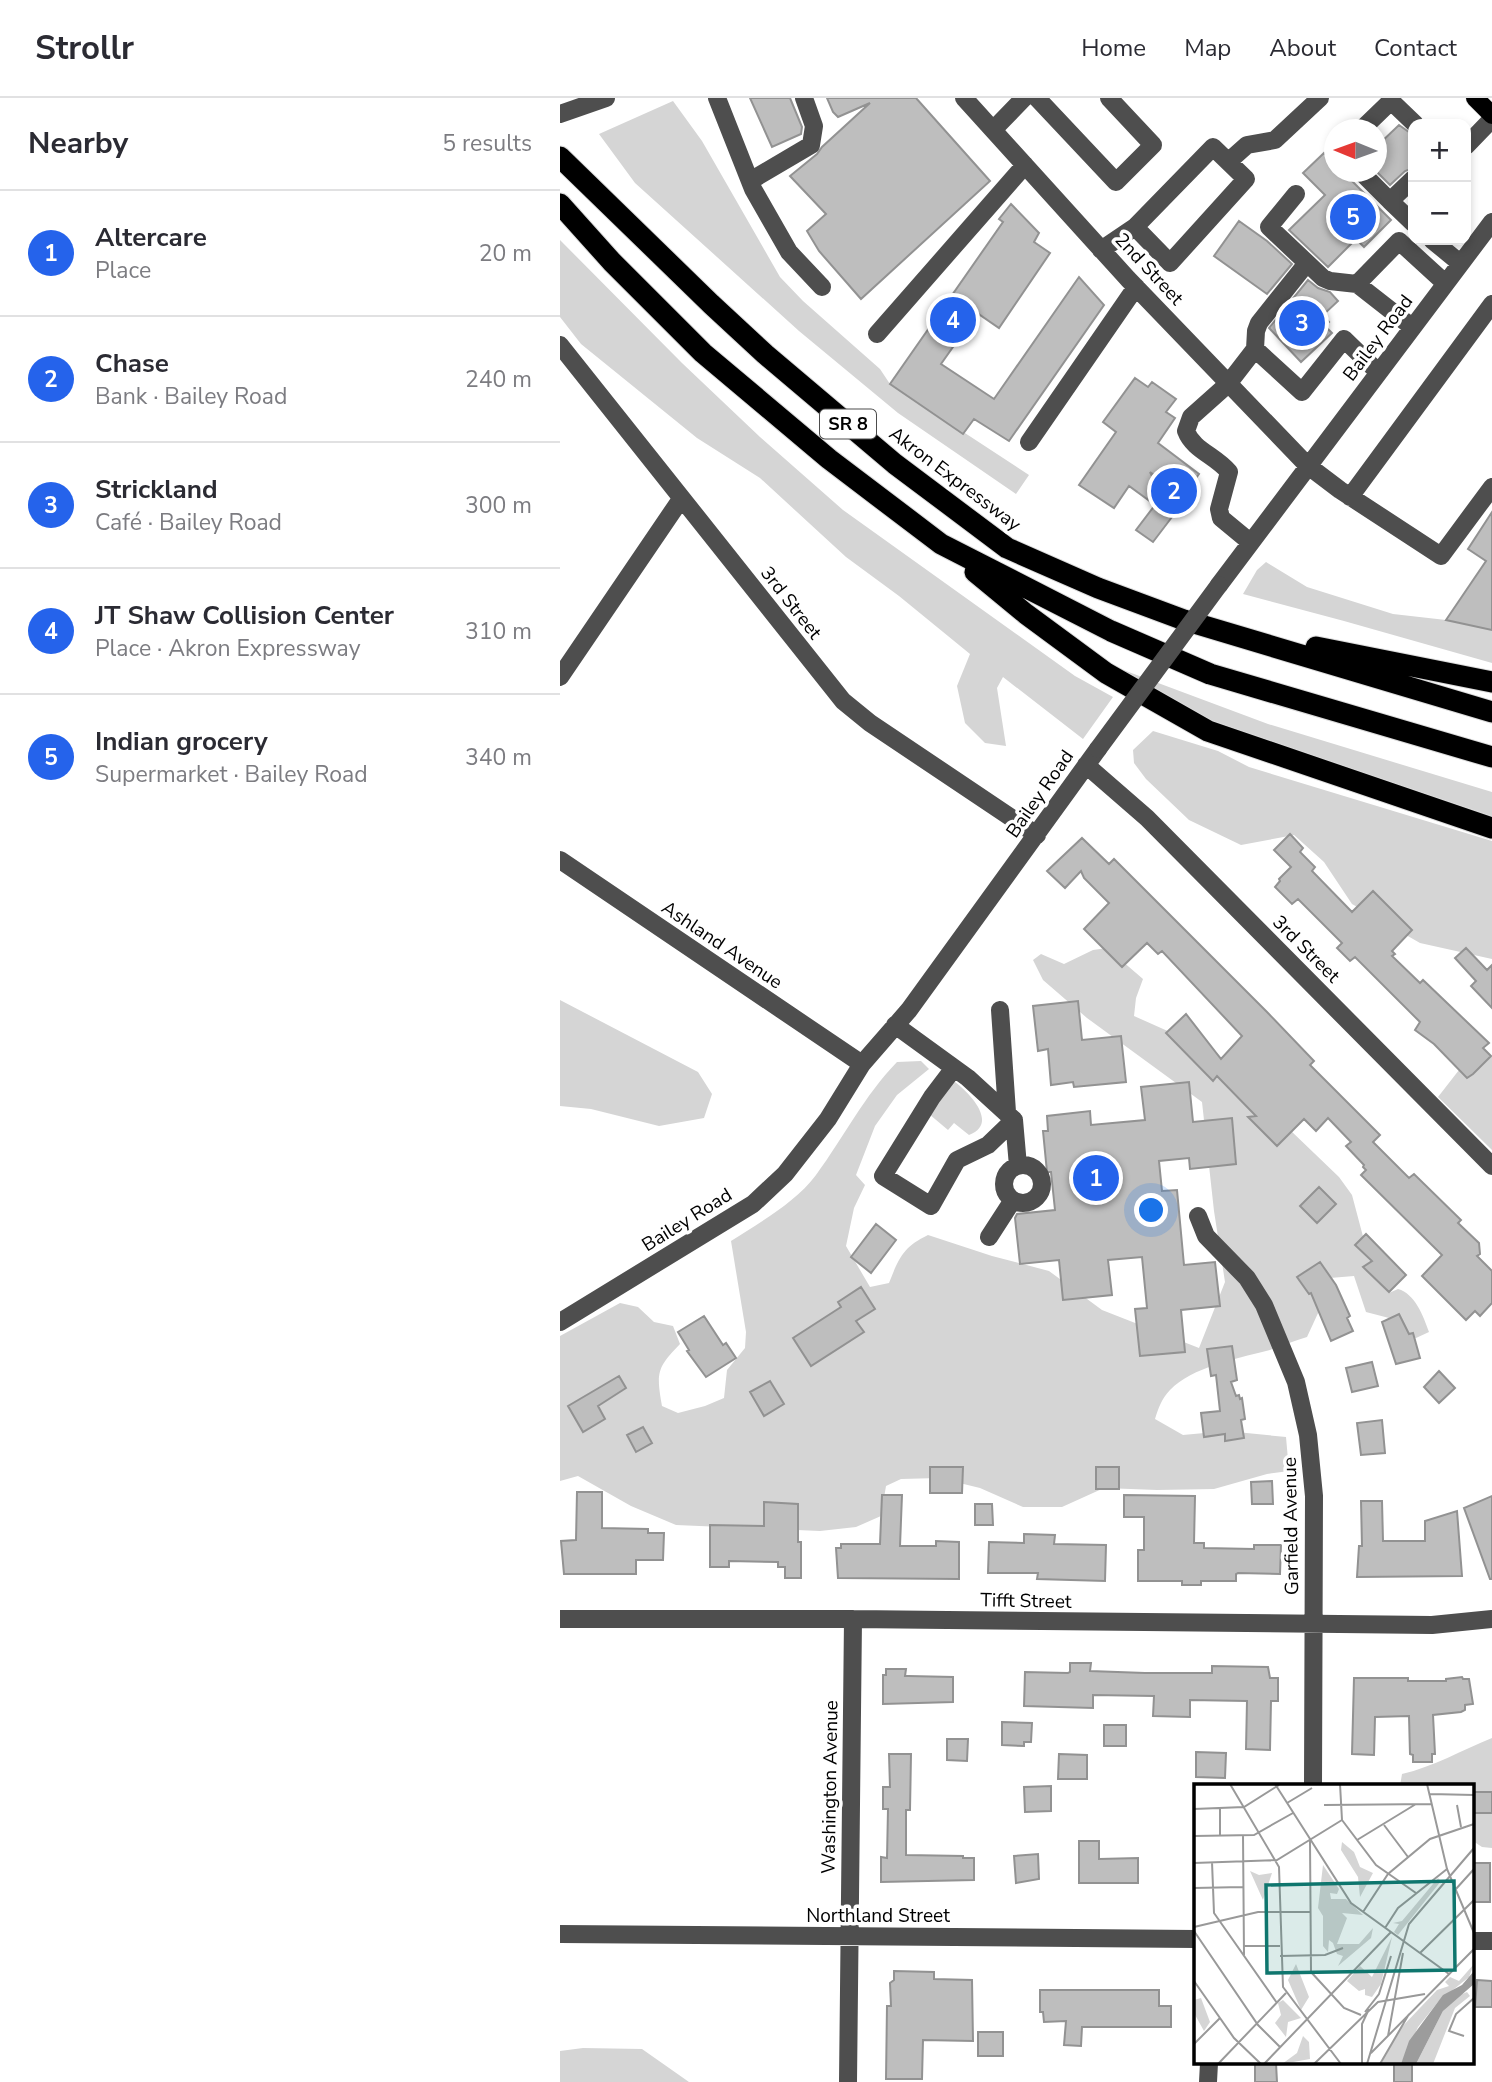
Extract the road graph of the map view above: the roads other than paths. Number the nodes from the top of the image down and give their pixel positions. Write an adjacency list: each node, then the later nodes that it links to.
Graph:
1 (606, 98): 11 (street)
2 (717, 98): 20 (street)
3 (804, 98): 20 (street)
4 (964, 98): 15 (street, 2nd Street)
5 (1024, 98): 15 (street)
6 (1037, 98): 7 (street)
7 (1109, 98)
8 (1320, 98): 18 (street)
9 (1475, 98): 12 (main road)
10 (1392, 99): 13 (street); 14 (street)
11 (560, 114)
12 (1492, 117): 16 (street)
13 (1372, 119)
14 (1410, 119)
15 (993, 130): 19 (street, 2nd Street)
16 (1471, 140)
17 (560, 157): 51 (highway, Akron Expressway / SR 8)
18 (1229, 161): 28 (street); 28 (street)
19 (1025, 165): 30 (street, 2nd Street); 39 (street)
20 (750, 181): 35 (street)
21 (1371, 182): 24 (street)
22 (1410, 182): 24 (street)
23 (1296, 194): 31 (street)
24 (1390, 201): 26 (street)
25 (560, 204): 50 (highway, SR 8)
26 (1408, 218)
27 (1492, 222): 32 (street, Bailey Road)
28 (1135, 227): 30 (street)
29 (1438, 245): 32 (street)
30 (1101, 250): 36 (street, 2nd Street)
31 (1307, 263): 34 (street); 41 (street)
32 (1460, 263): 33 (street, Bailey Road)
33 (1445, 283): 34 (street); 38 (street, Bailey Road)
34 (1357, 284): 38 (street)
35 (822, 287)
36 (1136, 287): 43 (street, 2nd Street); 44 (street)
37 (1492, 304): 47 (street)
38 (1412, 327): 42 (street, Bailey Road)
39 (877, 334)
40 (560, 345): 48 (street, 3rd Street)
41 (1255, 349): 42 (street); 43 (street)
42 (1378, 372): 45 (street, Bailey Road)
43 (1228, 384): 45 (street, 2nd Street); 49 (street)
44 (1029, 442)
45 (1307, 466): 47 (street, 2nd Street); 49 (street, Bailey Road)
46 (1492, 487): 47 (street, 2nd Street)
47 (1350, 497)
48 (681, 499): 52 (street); 58 (street, 3rd Street)
49 (1250, 542): 56 (street, Bailey Road, bridge)
50 (941, 544): 55 (highway, SR 8); 57 (highway)
51 (1184, 620): 53 (highway); 54 (highway, Akron Expressway / SR 8)
52 (560, 677)
53 (1492, 682)
54 (1492, 712)
55 (1492, 757)
56 (1086, 765): 58 (street, Bailey Road); 66 (street, 3rd Street)
57 (1492, 828)
58 (1037, 835): 61 (street, Bailey Road)
59 (560, 860): 62 (street, Ashland Avenue)
60 (1000, 1010): 64 (street)
61 (895, 1025): 62 (street, Bailey Road); 63 (street)
62 (862, 1064): 70 (street, Bailey Road)
63 (954, 1068): 64 (street); 64 (street)
64 (1011, 1116): 65 (street)
65 (1018, 1166): 67 (street); 67 (street)
66 (1492, 1167)
67 (1013, 1200): 69 (street)
68 (1198, 1216): 74 (street, Garfield Avenue)
69 (989, 1237)
70 (560, 1322)
71 (560, 1619): 72 (street, Tifft Street)
72 (853, 1619): 74 (street, Tifft Street); 77 (street, Washington Avenue)
73 (1492, 1619): 74 (street, Tifft Street)
74 (1314, 1625): 75 (street, Garfield Avenue)
75 (1313, 1784)
76 (560, 1934): 77 (street, Northland Street)
77 (848, 1937): 78 (street, Northland Street); 82 (street, Washington Avenue)
78 (1194, 1939)
79 (1474, 1941): 80 (street)
80 (1492, 1941)
81 (1209, 2064): 83 (street)
82 (848, 2082)
83 (1208, 2082)

